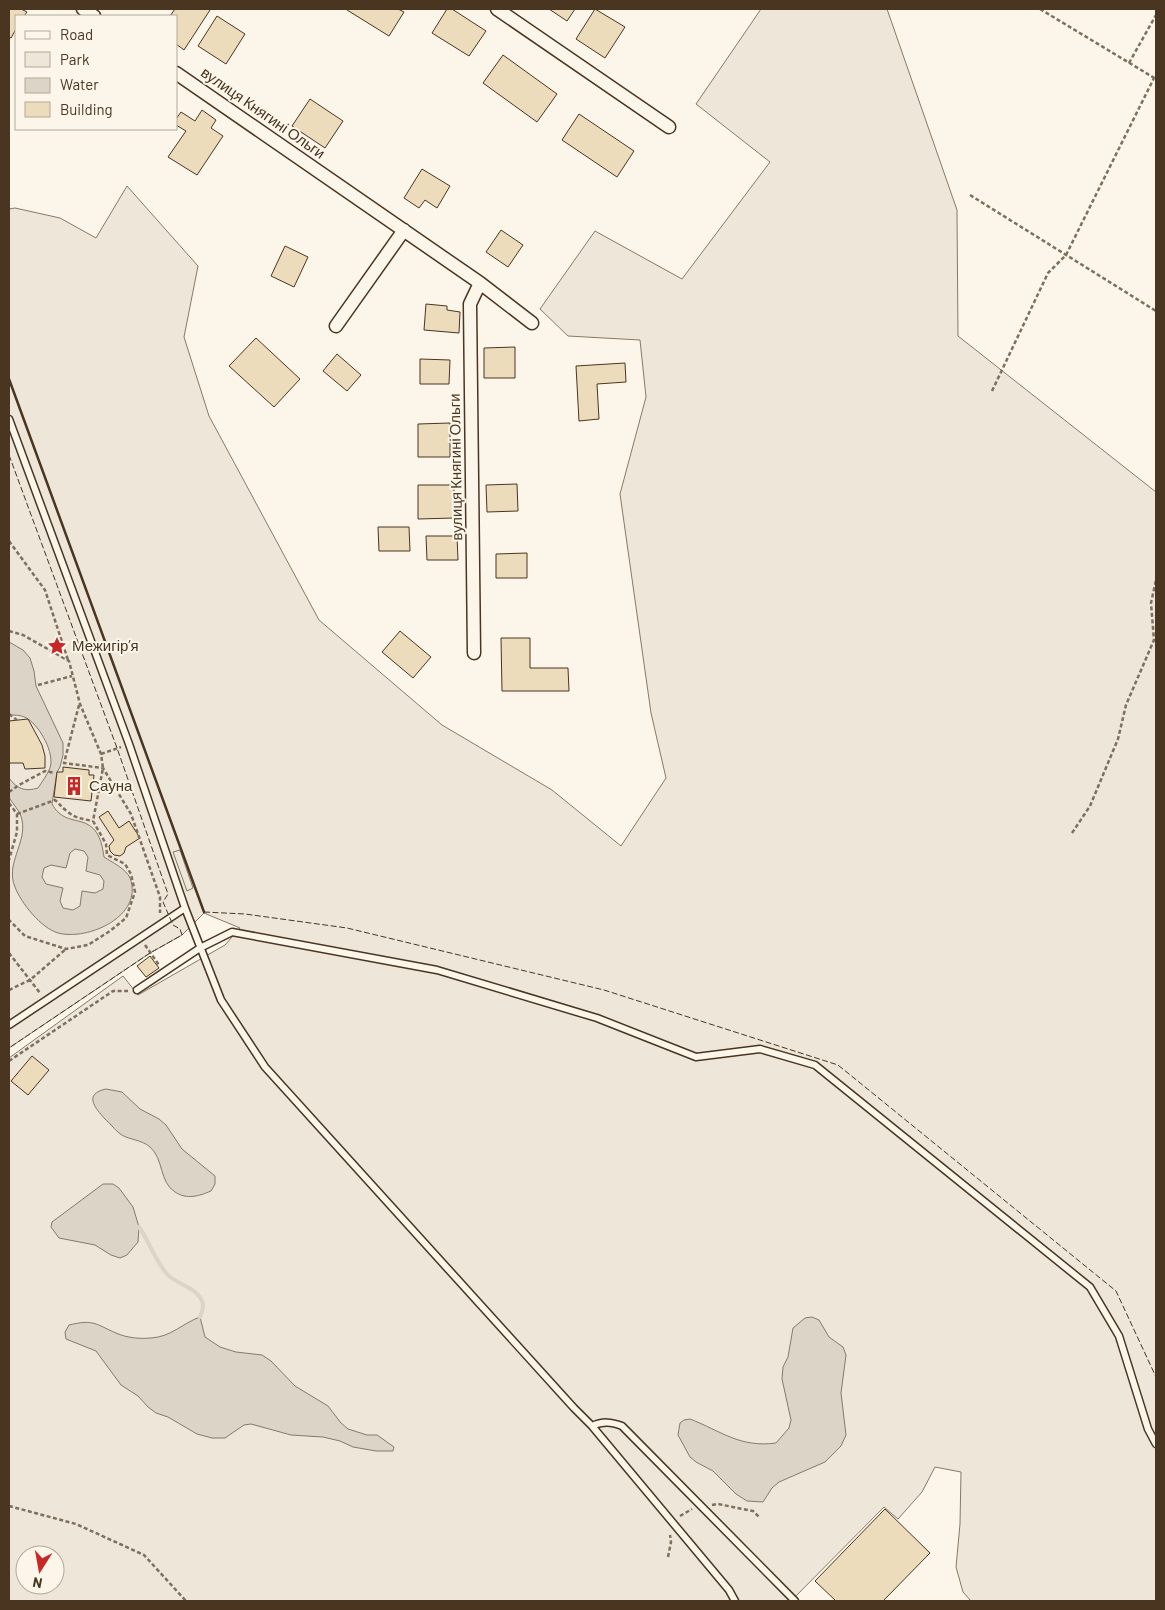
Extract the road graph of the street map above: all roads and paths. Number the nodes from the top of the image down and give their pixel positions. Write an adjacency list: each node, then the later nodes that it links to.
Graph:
1 (497, 9): 7 (street)
2 (1040, 9): 4 (path)
3 (1156, 16): 4 (path)
4 (1129, 63): 6 (path)
5 (178, 74): 9 (street, вулиця Княгині Ольги)
6 (1155, 79): 10 (path)
7 (668, 128)
8 (970, 196): 10 (path)
9 (404, 230): 11 (street, вулиця Княгині Ольги); 14 (street)
10 (1066, 255): 12 (path); 15 (path)
11 (480, 283): 13 (street, вулиця Княгині Ольги); 20 (street, вулиця Княгині Ольги)
12 (1156, 311)
13 (532, 323)
14 (336, 326)
15 (992, 391)
16 (9, 419): 27 (lane)
17 (9, 541): 21 (path)
18 (1156, 580): 35 (path)
19 (9, 631): 21 (path)
20 (474, 653)
21 (69, 661): 22 (path)
22 (73, 676): 23 (path); 24 (path)
23 (38, 685)
24 (80, 704): 28 (path); 29 (path)
25 (9, 714): 26 (path)
26 (17, 720)
27 (129, 744): 28 (path); 37 (lane)
28 (101, 754): 29 (path)
29 (103, 768): 34 (path); 39 (path)
30 (55, 773): 31 (path)
31 (9, 792)
32 (9, 803): 33 (path)
33 (17, 814): 34 (path); 36 (path)
34 (93, 821): 42 (path)
35 (1072, 833)
36 (9, 860)
37 (185, 908): 39 (lane); 41 (lane)
38 (9, 920): 42 (path)
39 (160, 924): 40 (lane)
40 (140, 938): 44 (path); 48 (lane)
41 (200, 948): 44 (lane); 51 (lane); 52 (lane)
42 (66, 949): 45 (path)
43 (9, 952): 45 (path)
44 (165, 973): 47 (lane)
45 (30, 980): 46 (path); 48 (path)
46 (9, 990)
47 (137, 990): 50 (path)
48 (46, 1001): 49 (lane)
49 (9, 1025)
50 (9, 1061)
51 (592, 1426): 55 (lane); 56 (lane)
52 (1156, 1444)
53 (9, 1506): 54 (path)
54 (186, 1601)
55 (735, 1601)
56 (795, 1601)

